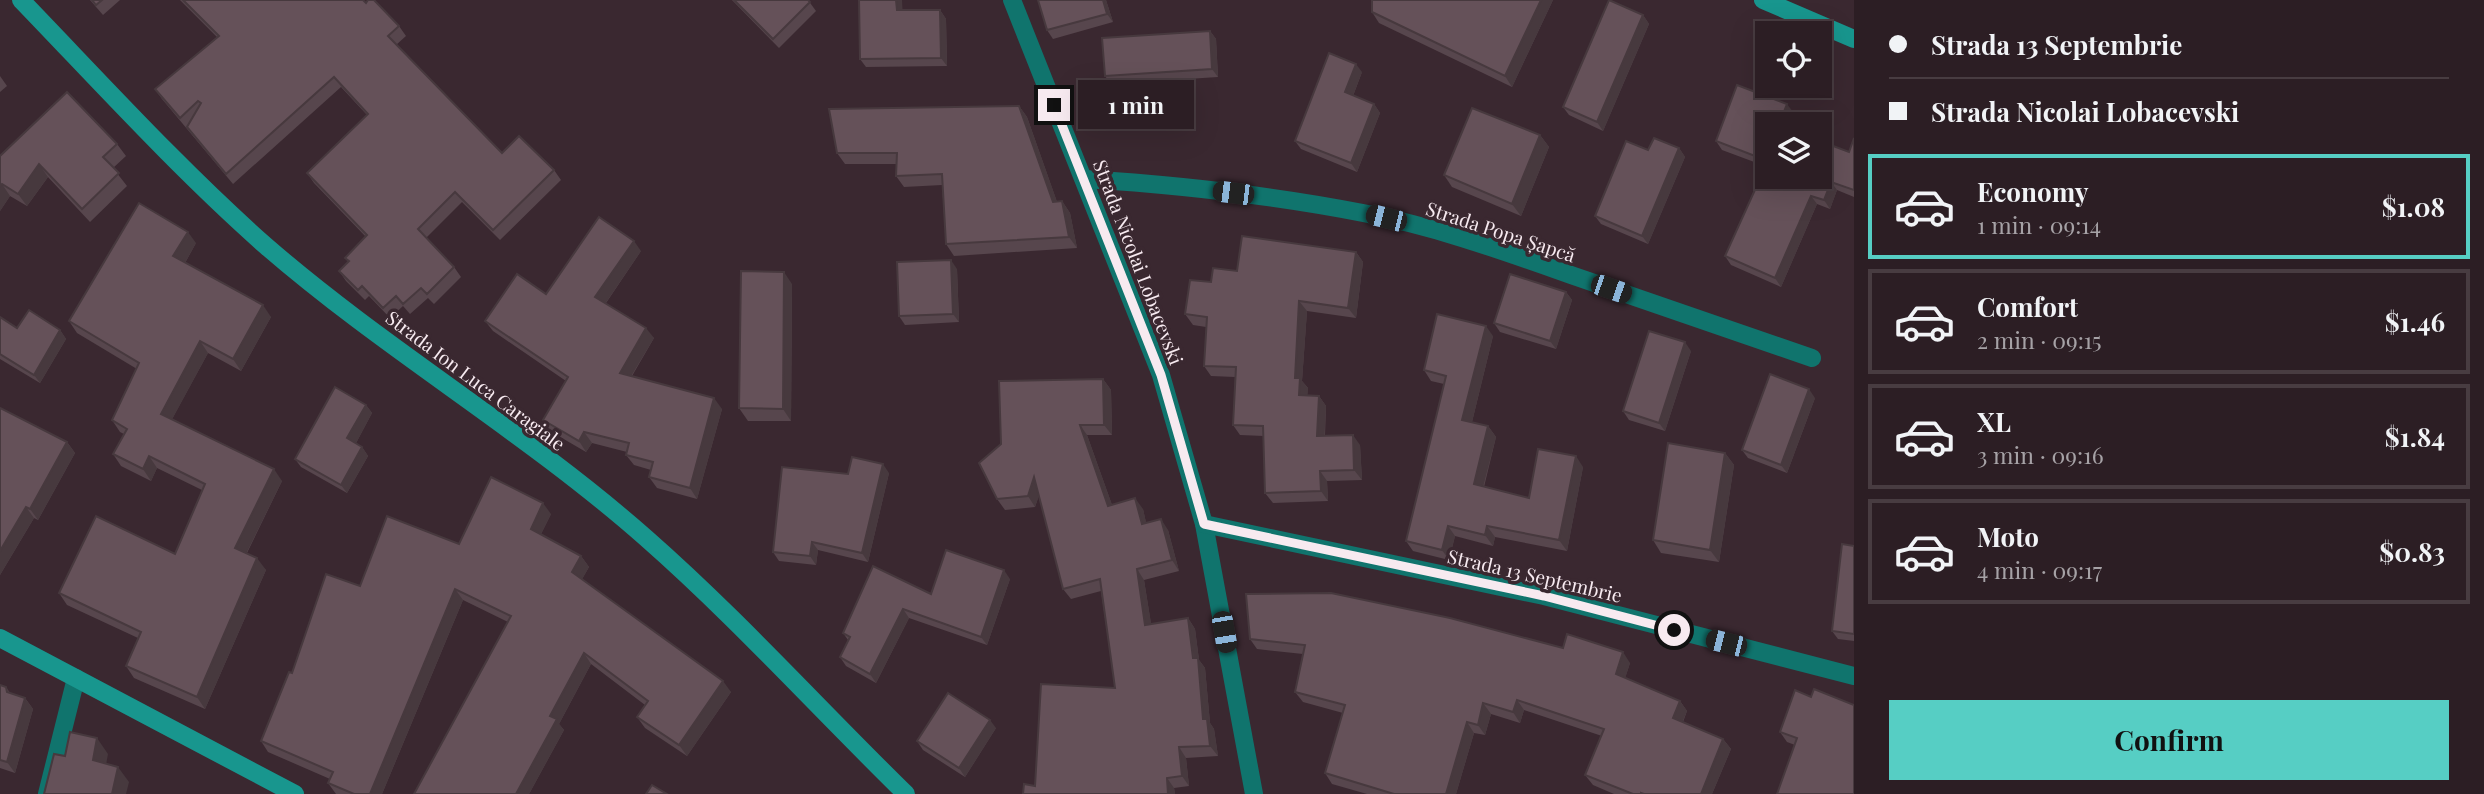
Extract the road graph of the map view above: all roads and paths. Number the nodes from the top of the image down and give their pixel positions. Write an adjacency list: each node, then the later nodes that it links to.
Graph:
1 (21, 0): 13 (main road, Strada Ion Luca Caragiale)
2 (1012, 0): 5 (street, Strada Nicolai Lobacevski)
3 (1763, 0): 4 (main road)
4 (1854, 39)
5 (1084, 180): 6 (street, Strada Popa Șapcă); 7 (street, Strada Nicolai Lobacevski)
6 (1812, 358)
7 (1204, 524): 9 (street, Strada 13 Septembrie); 14 (street, Strada Nicolai Lobacevski)
8 (0, 638): 10 (main road)
9 (1854, 676)
10 (76, 678): 11 (street); 12 (main road)
11 (47, 794)
12 (295, 794)
13 (906, 794)
14 (1254, 794)

